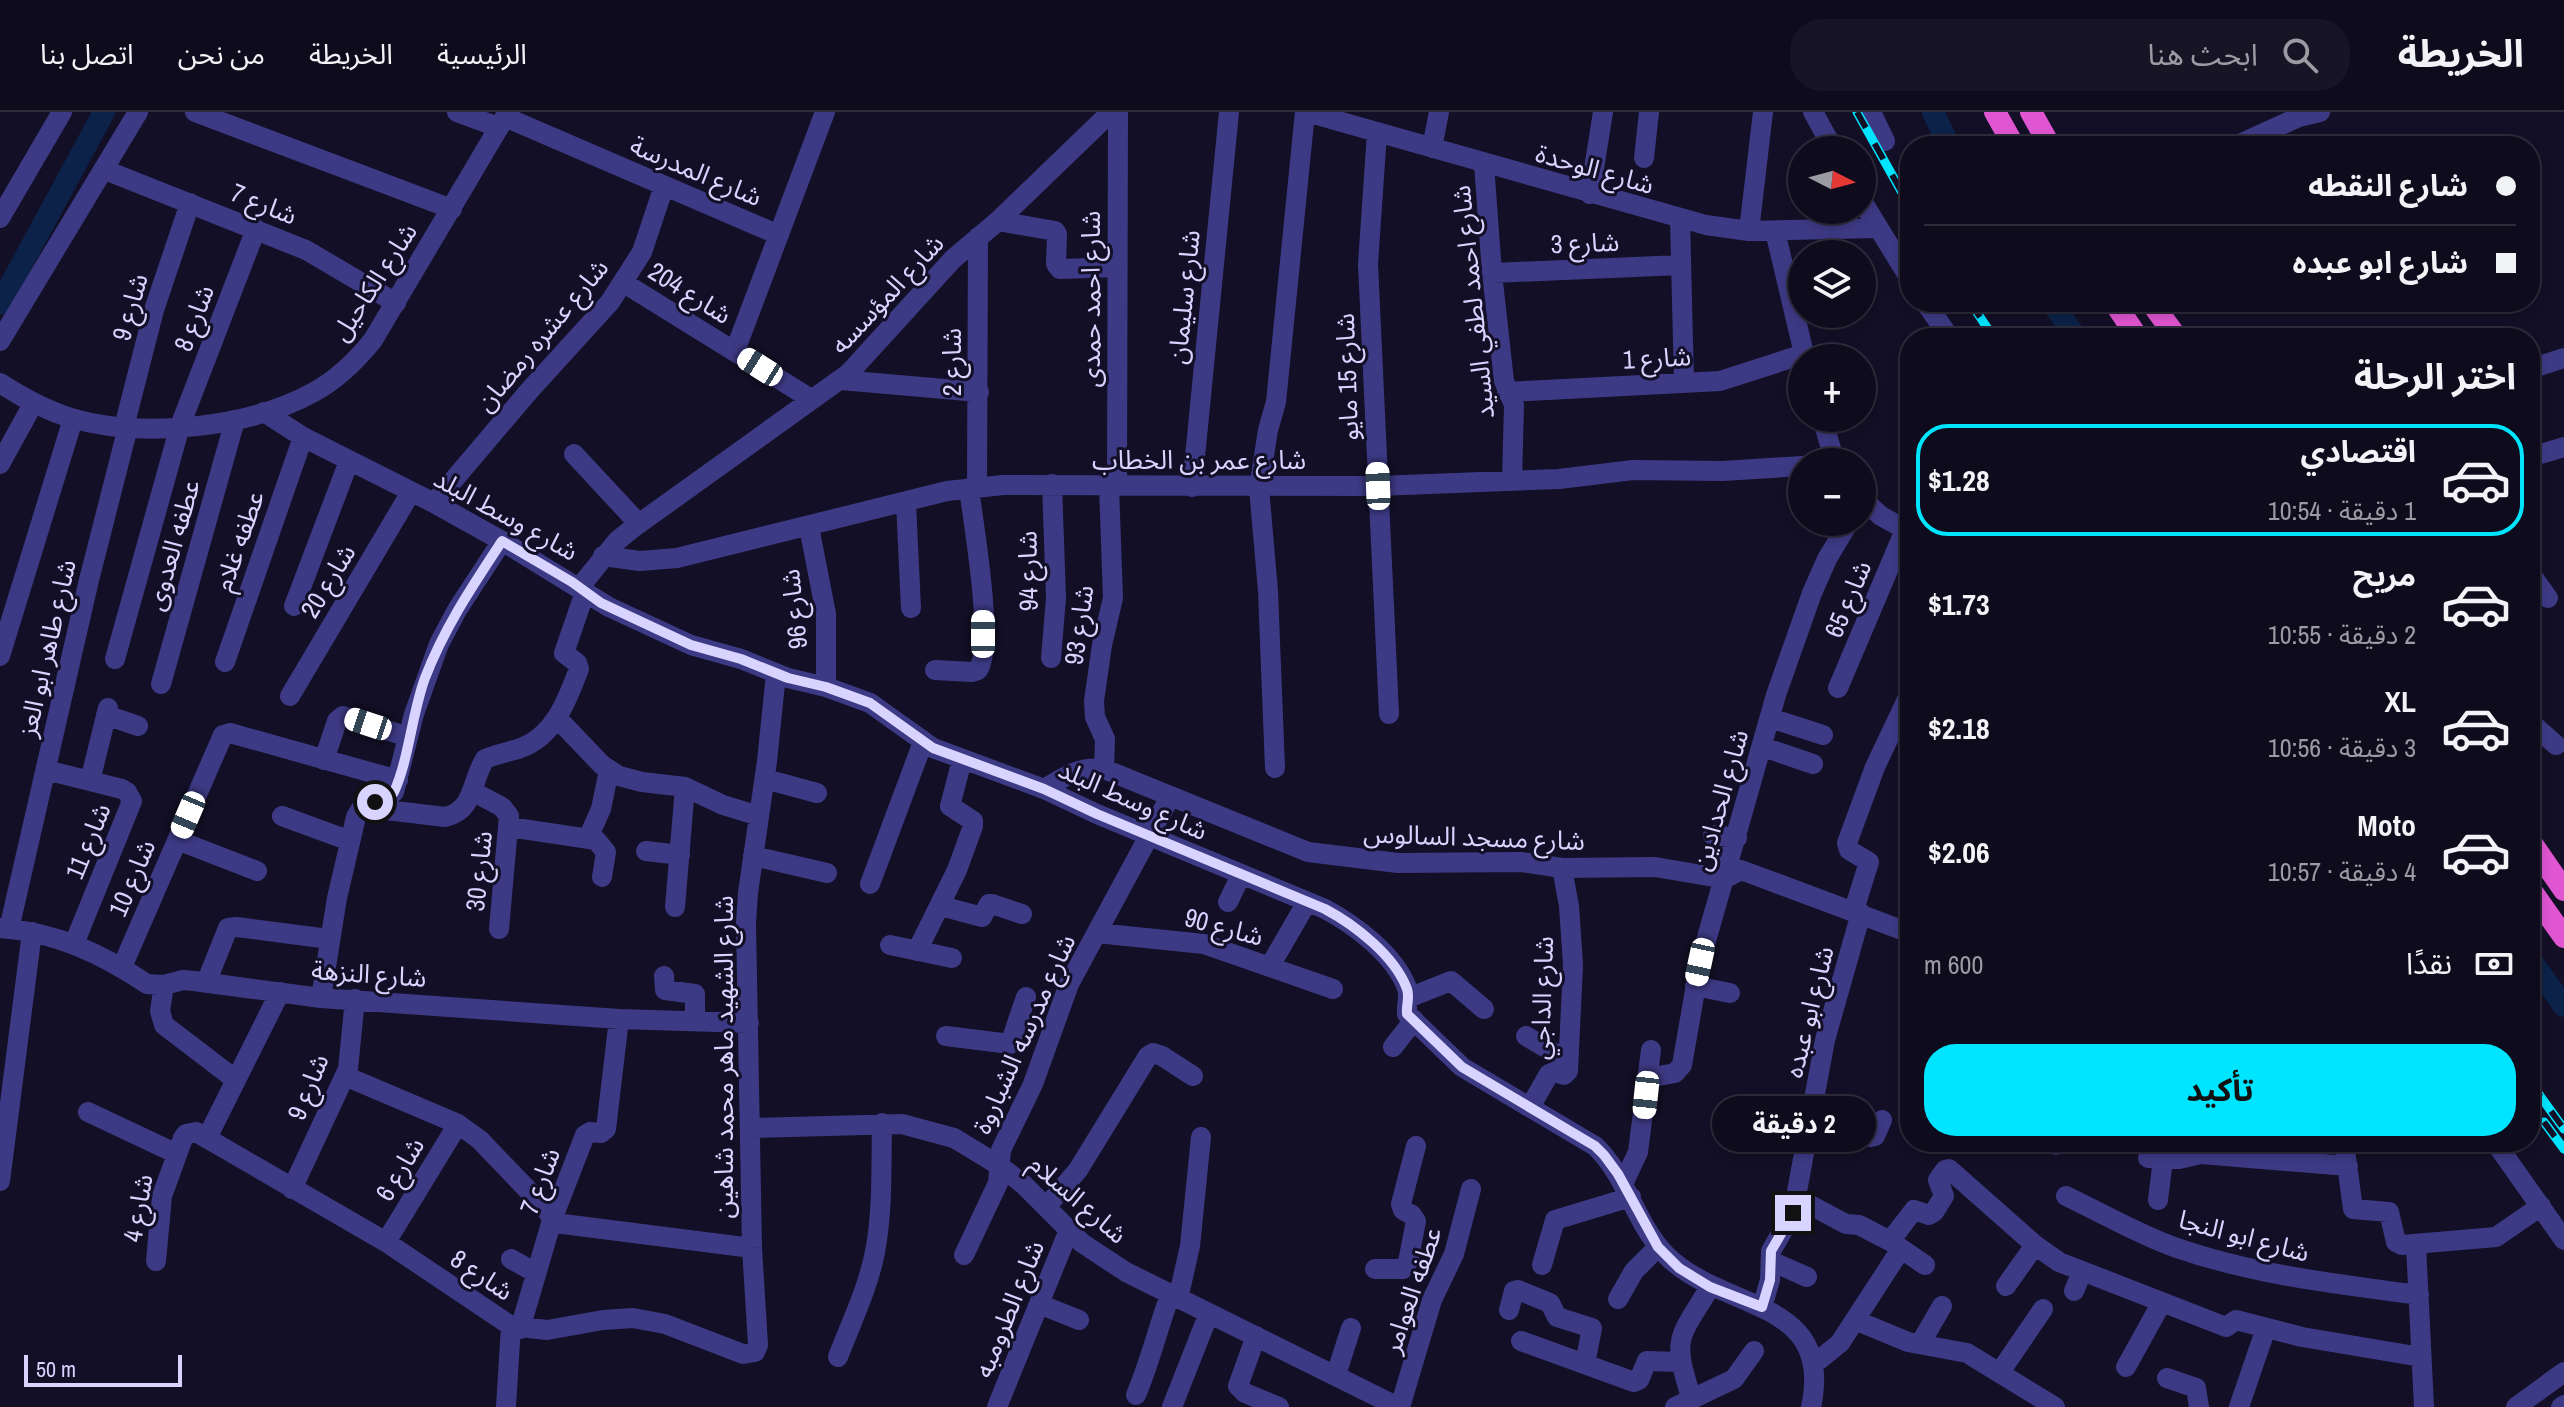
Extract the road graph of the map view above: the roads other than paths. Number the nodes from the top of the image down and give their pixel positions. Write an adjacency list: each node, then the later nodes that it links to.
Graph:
1 (62, 112): 34 (street)
2 (138, 112): 29 (street)
3 (195, 112): 33 (street)
4 (457, 112): 19 (street, شارع المدرسة)
5 (825, 112): 42 (street)
6 (1111, 112): 36 (street, شارع المؤسسه)
7 (1118, 112): 46 (street, شارع احمد حمدى)
8 (1229, 112): 80 (street, شارع سليمان)
9 (1305, 112): 20 (street, شارع الوحدة); 81 (street)
10 (1439, 112): 26 (street)
11 (1603, 112): 31 (street)
12 (1649, 112): 27 (street)
13 (1763, 112): 40 (street)
14 (1813, 112): 21 (street)
15 (1871, 112): 25 (street)
16 (1995, 112): 22 (highway)
17 (2031, 112): 23 (highway)
18 (2320, 112): 24 (street)
19 (504, 119): 30 (street, شارع المدرسة); 33 (street, شارع الكاحيل)
20 (1377, 133): 26 (street, شارع الوحدة); 78 (street, شارع 15 مايو)
21 (1826, 136)
22 (2008, 136)
23 (2044, 136)
24 (2257, 136)
25 (1885, 141)
26 (1432, 148): 28 (street, شارع الوحدة)
27 (1644, 158)
28 (1484, 164): 31 (street, شارع الوحدة); 47 (street, شارع احمد لطفي السيد)
29 (105, 170): 32 (street, شارع 7); 50 (street)
30 (664, 186): 42 (street, شارع المدرسة); 48 (street, شارع عشره رمضان)
31 (1590, 194): 35 (street, شارع الوحدة)
32 (190, 203): 39 (street, شارع 7); 67 (street, شارع 9)
33 (452, 209): 49 (street, شارع الكاحيل)
34 (0, 218)
35 (1680, 219): 40 (street, شارع الوحدة); 45 (street)
36 (998, 221): 43 (street, شارع المؤسسه); 46 (street)
37 (1875, 224): 38 (street)
38 (1877, 228): 41 (street, شارع الوحدة); 44 (street)
39 (256, 229): 49 (street, شارع 7); 66 (street, شارع 8)
40 (1749, 231): 41 (street, شارع الوحدة)
41 (1775, 231): 51 (street)
42 (779, 235): 52 (street)
43 (978, 237): 56 (street, شارع المؤسسه); 59 (street, شارع 2)
44 (1900, 264)
45 (1681, 265): 47 (street, شارع 3); 57 (street)
46 (1117, 267): 77 (street, شارع احمد حمدى)
47 (1492, 273): 60 (street, شارع احمد لطفي السيد)
48 (624, 283): 52 (street, شارع 204); 84 (street, شارع عشره رمضان)
49 (396, 303): 63 (street, شارع الكاحيل)
50 (0, 341)
51 (1801, 344)
52 (735, 351): 61 (street, شارع 204)
53 (2564, 358): 55 (street)
54 (1788, 361): 57 (street, شارع 1)
55 (2540, 366)
56 (841, 380): 59 (street); 61 (street, شارع المؤسسه)
57 (1684, 382): 60 (street, شارع 1)
58 (0, 383): 62 (street, شارع الكاحيل)
59 (979, 392): 79 (street, شارع 2)
60 (1507, 392): 75 (street, شارع احمد لطفي السيد)
61 (811, 399): 86 (street, شارع المؤسسه)
62 (33, 404): 64 (street, شارع الكاحيل); 73 (street)
63 (264, 412): 65 (street, شارع الكاحيل); 68 (street, شارع وسط البلد)
64 (73, 419): 67 (street, شارع الكاحيل); 98 (street)
65 (235, 420): 66 (street, شارع الكاحيل); 104 (street, عطفه العدوى)
66 (180, 426): 67 (street, شارع الكاحيل); 100 (street, شارع 8)
67 (126, 427): 124 (street, شارع طاهر ابو العز)
68 (303, 437): 72 (street, شارع وسط البلد); 101 (street, عطفه غلام)
69 (2564, 447): 71 (street)
70 (574, 454): 86 (street)
71 (2540, 454)
72 (349, 461): 82 (street, شارع وسط البلد); 96 (street)
73 (0, 464)
74 (1788, 467): 75 (street, شارع عمر بن الخطاب)
75 (1512, 481): 78 (street, شارع عمر بن الخطاب)
76 (1052, 484): 77 (street, شارع عمر بن الخطاب); 79 (street, شارع عمر بن الخطاب); 99 (street, شارع 94)
77 (1113, 486): 80 (street, شارع عمر بن الخطاب); 123 (street, شارع 93)
78 (1378, 486): 81 (street, شارع عمر بن الخطاب); 108 (street, شارع 15 مايو)
79 (973, 487): 83 (street, شارع عمر بن الخطاب); 102 (street, شارع 2)
80 (1192, 487): 81 (street, شارع عمر بن الخطاب)
81 (1259, 488): 122 (street)
82 (411, 492): 84 (street, شارع وسط البلد); 107 (street, شارع 20)
83 (906, 502): 87 (street, شارع عمر بن الخطاب); 97 (street)
84 (434, 503): 90 (street, شارع وسط البلد)
85 (1876, 512): 88 (street)
86 (639, 524): 92 (street, شارع المؤسسه)
87 (809, 527): 92 (street, شارع عمر بن الخطاب); 105 (street, شارع 96)
88 (1900, 527)
89 (1841, 536): 110 (street, شارع الحدادين)
90 (502, 541): 94 (street, شارع وسط البلد); 115 (street)
91 (1900, 549): 106 (street, شارع 65)
92 (603, 556): 94 (street, شارع المؤسسه)
93 (2540, 587): 95 (street)
94 (582, 590): 103 (street, شارع وسط البلد); 111 (street, شارع المؤسسه)
95 (2548, 598)
96 (294, 606)
97 (911, 608)
98 (0, 656)
99 (1051, 658)
100 (115, 659)
101 (225, 662)
102 (935, 670)
103 (776, 674): 105 (street, شارع وسط البلد); 126 (street, شارع الشهيد ماهر محمد شاهين)
104 (161, 684)
105 (826, 687): 116 (street, شارع وسط البلد)
106 (1838, 688)
107 (290, 696)
108 (1389, 714)
109 (1900, 714): 161 (street, شارع ابو عبده)
110 (1770, 718): 114 (street); 118 (street, شارع الحدادين)
111 (558, 719): 125 (street); 131 (street)
112 (138, 726): 128 (street)
113 (2540, 731): 117 (street)
114 (1823, 735)
115 (408, 737): 119 (street); 127 (street)
116 (923, 742): 120 (street, شارع وسط البلد); 154 (street)
117 (2556, 745)
118 (1763, 747): 121 (street); 141 (street, شارع الحدادين)
119 (324, 760): 127 (street); 142 (street, شارع 10)
120 (962, 760): 130 (street, شارع وسط البلد); 159 (street)
121 (1813, 764)
122 (1275, 768)
123 (1104, 769): 130 (street); 133 (street, شارع مسجد السالوس)
124 (46, 770): 128 (street, شارع 11); 163 (street, شارع طاهر ابو العز)
125 (609, 770): 129 (street); 140 (street)
126 (765, 779): 132 (street); 136 (street, شارع الشهيد ماهر محمد شاهين)
127 (398, 780): 134 (street)
128 (90, 781): 170 (street, شارع 11)
129 (685, 787): 136 (street); 145 (street)
130 (1044, 789): 139 (street, شارع وسط البلد)
131 (472, 791): 134 (street); 137 (street, شارع 30)
132 (817, 793)
133 (1170, 797): 139 (street, شارع مدرسه الشباروة); 148 (street, شارع مسجد السالوس)
134 (362, 807): 143 (street)
135 (282, 816): 143 (street)
136 (759, 816): 147 (street, شارع الشهيد ماهر محمد شاهين)
137 (509, 827): 140 (street); 164 (street, شارع 30)
138 (1713, 835): 141 (street)
139 (1151, 837): 151 (street, شارع وسط البلد); 167 (street, شارع مدرسه الشباروة)
140 (588, 838): 152 (street)
141 (1737, 838): 153 (street, شارع الحدادين)
142 (177, 840): 149 (street); 175 (street, شارع 10)
143 (350, 841): 169 (street)
144 (646, 851): 145 (street)
145 (680, 855): 160 (street)
146 (2540, 855): 155 (highway)
147 (753, 856): 150 (street); 191 (street, شارع الشهيد ماهر محمد شاهين)
148 (1562, 868): 153 (street, شارع مسجد السالوس); 199 (street, شارع الداجي)
149 (257, 871)
150 (827, 873)
151 (1241, 875): 156 (street); 157 (street, شارع وسط البلد)
152 (602, 877)
153 (1726, 878): 161 (street, شارع مسجد السالوس); 179 (street, شارع الحدادين)
154 (870, 884)
155 (2564, 890)
156 (1228, 902)
157 (1307, 902): 174 (street); 185 (street, شارع وسط البلد)
158 (2540, 903): 168 (highway)
159 (941, 906): 162 (street); 172 (street)
160 (675, 907)
161 (1858, 912): 165 (street, شارع مسجد السالوس); 206 (street, شارع ابو عبده)
162 (1022, 914)
163 (4, 929): 166 (street, شارع النزهة)
164 (499, 929)
165 (1900, 929)
166 (32, 932): 170 (street, شارع النزهة); 196 (street)
167 (1097, 933): 174 (street, شارع 90); 198 (street, شارع مدرسه الشباروة)
168 (2564, 937)
169 (329, 939): 177 (street); 184 (street)
170 (74, 944): 175 (street, شارع النزهة)
171 (890, 945): 172 (street)
172 (917, 951): 173 (street)
173 (952, 958)
174 (1270, 966): 180 (street, شارع 90)
175 (122, 967): 178 (street, شارع النزهة)
176 (664, 976): 190 (street)
177 (206, 983): 178 (street, شارع النزهة); 181 (street, شارع النزهة)
178 (164, 985): 203 (street)
179 (1695, 986): 182 (street); 202 (street, شارع الحدادين)
180 (1333, 989)
181 (280, 992): 184 (street, شارع النزهة); 203 (street)
182 (1730, 993)
183 (1026, 997): 194 (street)
184 (321, 998): 186 (street, شارع النزهة)
185 (1408, 998): 187 (street); 189 (street, شارع وسط البلد)
186 (355, 999): 188 (street, شارع النزهة); 200 (street, شارع 9)
187 (1484, 1009)
188 (619, 1019): 190 (street, شارع النزهة); 230 (street, شارع 7)
189 (1414, 1020): 195 (street); 204 (street)
190 (695, 1021): 191 (street, شارع النزهة)
191 (749, 1023): 210 (street, شارع الشهيد ماهر محمد شاهين)
192 (946, 1036): 194 (street)
193 (1526, 1036): 199 (street)
194 (1010, 1044): 198 (street)
195 (1393, 1047)
196 (8, 1049): 221 (street)
197 (1651, 1050): 202 (street)
198 (1043, 1057): 219 (street, شارع مدرسه الشباروة)
199 (1568, 1061): 204 (street, شارع الداجي)
200 (345, 1076): 209 (street); 222 (street, شارع 9)
201 (1193, 1076): 229 (street)
202 (1648, 1078): 224 (street)
203 (236, 1080): 211 (street)
204 (1530, 1107): 224 (street)
205 (88, 1112): 218 (street)
206 (1811, 1119): 207 (street); 226 (street, شارع ابو عبده)
207 (1882, 1120)
208 (882, 1123): 210 (street, شارع السلام); 219 (street, شارع السلام); 274 (street)
209 (458, 1124): 230 (street); 233 (street, شارع 6)
210 (750, 1128): 238 (street, شارع الشهيد ماهر محمد شاهين)
211 (204, 1136): 218 (street, شارع 4); 222 (street, شارع 8)
212 (1201, 1137): 255 (street)
213 (1416, 1146): 245 (street, عطفه العوامر)
214 (2186, 1152): 227 (street)
215 (2199, 1152): 220 (street)
216 (2346, 1152): 220 (street)
217 (2502, 1152): 228 (street)
218 (177, 1154): 241 (street, شارع 4)
219 (1000, 1166): 229 (street, شارع السلام); 239 (street, شارع مدرسه الشباروة)
220 (2348, 1166): 236 (street)
221 (0, 1181)
222 (292, 1189): 233 (street, شارع 8)
223 (1471, 1189): 250 (street, عطفه العوامر)
224 (1627, 1190): 237 (street); 243 (street)
225 (2066, 1196): 254 (street, شارع ابو النجا)
226 (1797, 1198): 234 (street); 242 (street, شارع ابو عبده)
227 (2158, 1200)
228 (2541, 1206): 232 (street); 236 (street)
229 (1046, 1207): 231 (street, شارع السلام)
230 (552, 1220): 238 (street); 248 (street, شارع 7)
231 (1069, 1230): 255 (street, شارع السلام); 258 (street, شارع الطرومبه)
232 (2564, 1240)
233 (386, 1242): 266 (street, شارع 8)
234 (1896, 1245): 235 (street); 244 (street); 265 (street)
235 (2035, 1245): 247 (street); 251 (street)
236 (2416, 1245): 254 (street)
237 (1658, 1247): 252 (street); 256 (street)
238 (752, 1248): 272 (street, شارع الشهيد ماهر محمد شاهين)
239 (964, 1255)
240 (511, 1259): 248 (street)
241 (156, 1261)
242 (1771, 1261): 249 (street); 260 (street, شارع ابو عبده)
243 (1542, 1265)
244 (1925, 1265)
245 (1406, 1266): 246 (street, عطفه العوامر); 250 (street)
246 (1375, 1269)
247 (2082, 1272): 253 (street); 257 (street)
248 (536, 1273): 266 (street, شارع 7)
249 (1807, 1277)
250 (1442, 1278): 290 (street, عطفه العوامر)
251 (2006, 1286)
252 (1710, 1287): 260 (street); 276 (street)
253 (2074, 1291)
254 (2419, 1295): 275 (street)
255 (1174, 1297): 263 (street, شارع السلام); 284 (street)
256 (1618, 1299)
257 (2162, 1302): 268 (street); 279 (street)
258 (1039, 1304): 264 (street); 288 (street, شارع الطرومبه)
259 (1942, 1306): 271 (street)
260 (1762, 1307): 278 (street)
261 (2043, 1309): 280 (street)
262 (1509, 1310): 277 (street)
263 (1209, 1313): 269 (street, شارع السلام); 289 (street)
264 (1079, 1320)
265 (1855, 1320): 271 (street); 278 (street)
266 (516, 1328): 272 (street, شارع 8); 287 (street, شارع 7)
267 (1351, 1328): 282 (street)
268 (2266, 1328): 275 (street); 294 (street)
269 (1256, 1336): 282 (street, شارع السلام); 286 (street)
270 (1521, 1341): 277 (street)
271 (1920, 1344): 280 (street)
272 (758, 1345)
273 (1754, 1351): 285 (street)
274 (838, 1357)
275 (2421, 1357): 295 (street)
276 (1680, 1362): 277 (street); 285 (street)
277 (1585, 1364)
278 (1814, 1364): 291 (street)
279 (2126, 1367)
280 (2000, 1372): 292 (street)
281 (2564, 1372): 296 (street)
282 (1336, 1375): 290 (street, شارع السلام)
283 (2167, 1378): 293 (street)
284 (1136, 1395)
285 (1683, 1402)
286 (1274, 1406)
287 (506, 1407)
288 (997, 1407)
289 (1172, 1407)
290 (1399, 1407)
291 (1811, 1407)
292 (2055, 1407)
293 (2199, 1407)
294 (2239, 1407)
295 (2424, 1407)
296 (2516, 1407)

